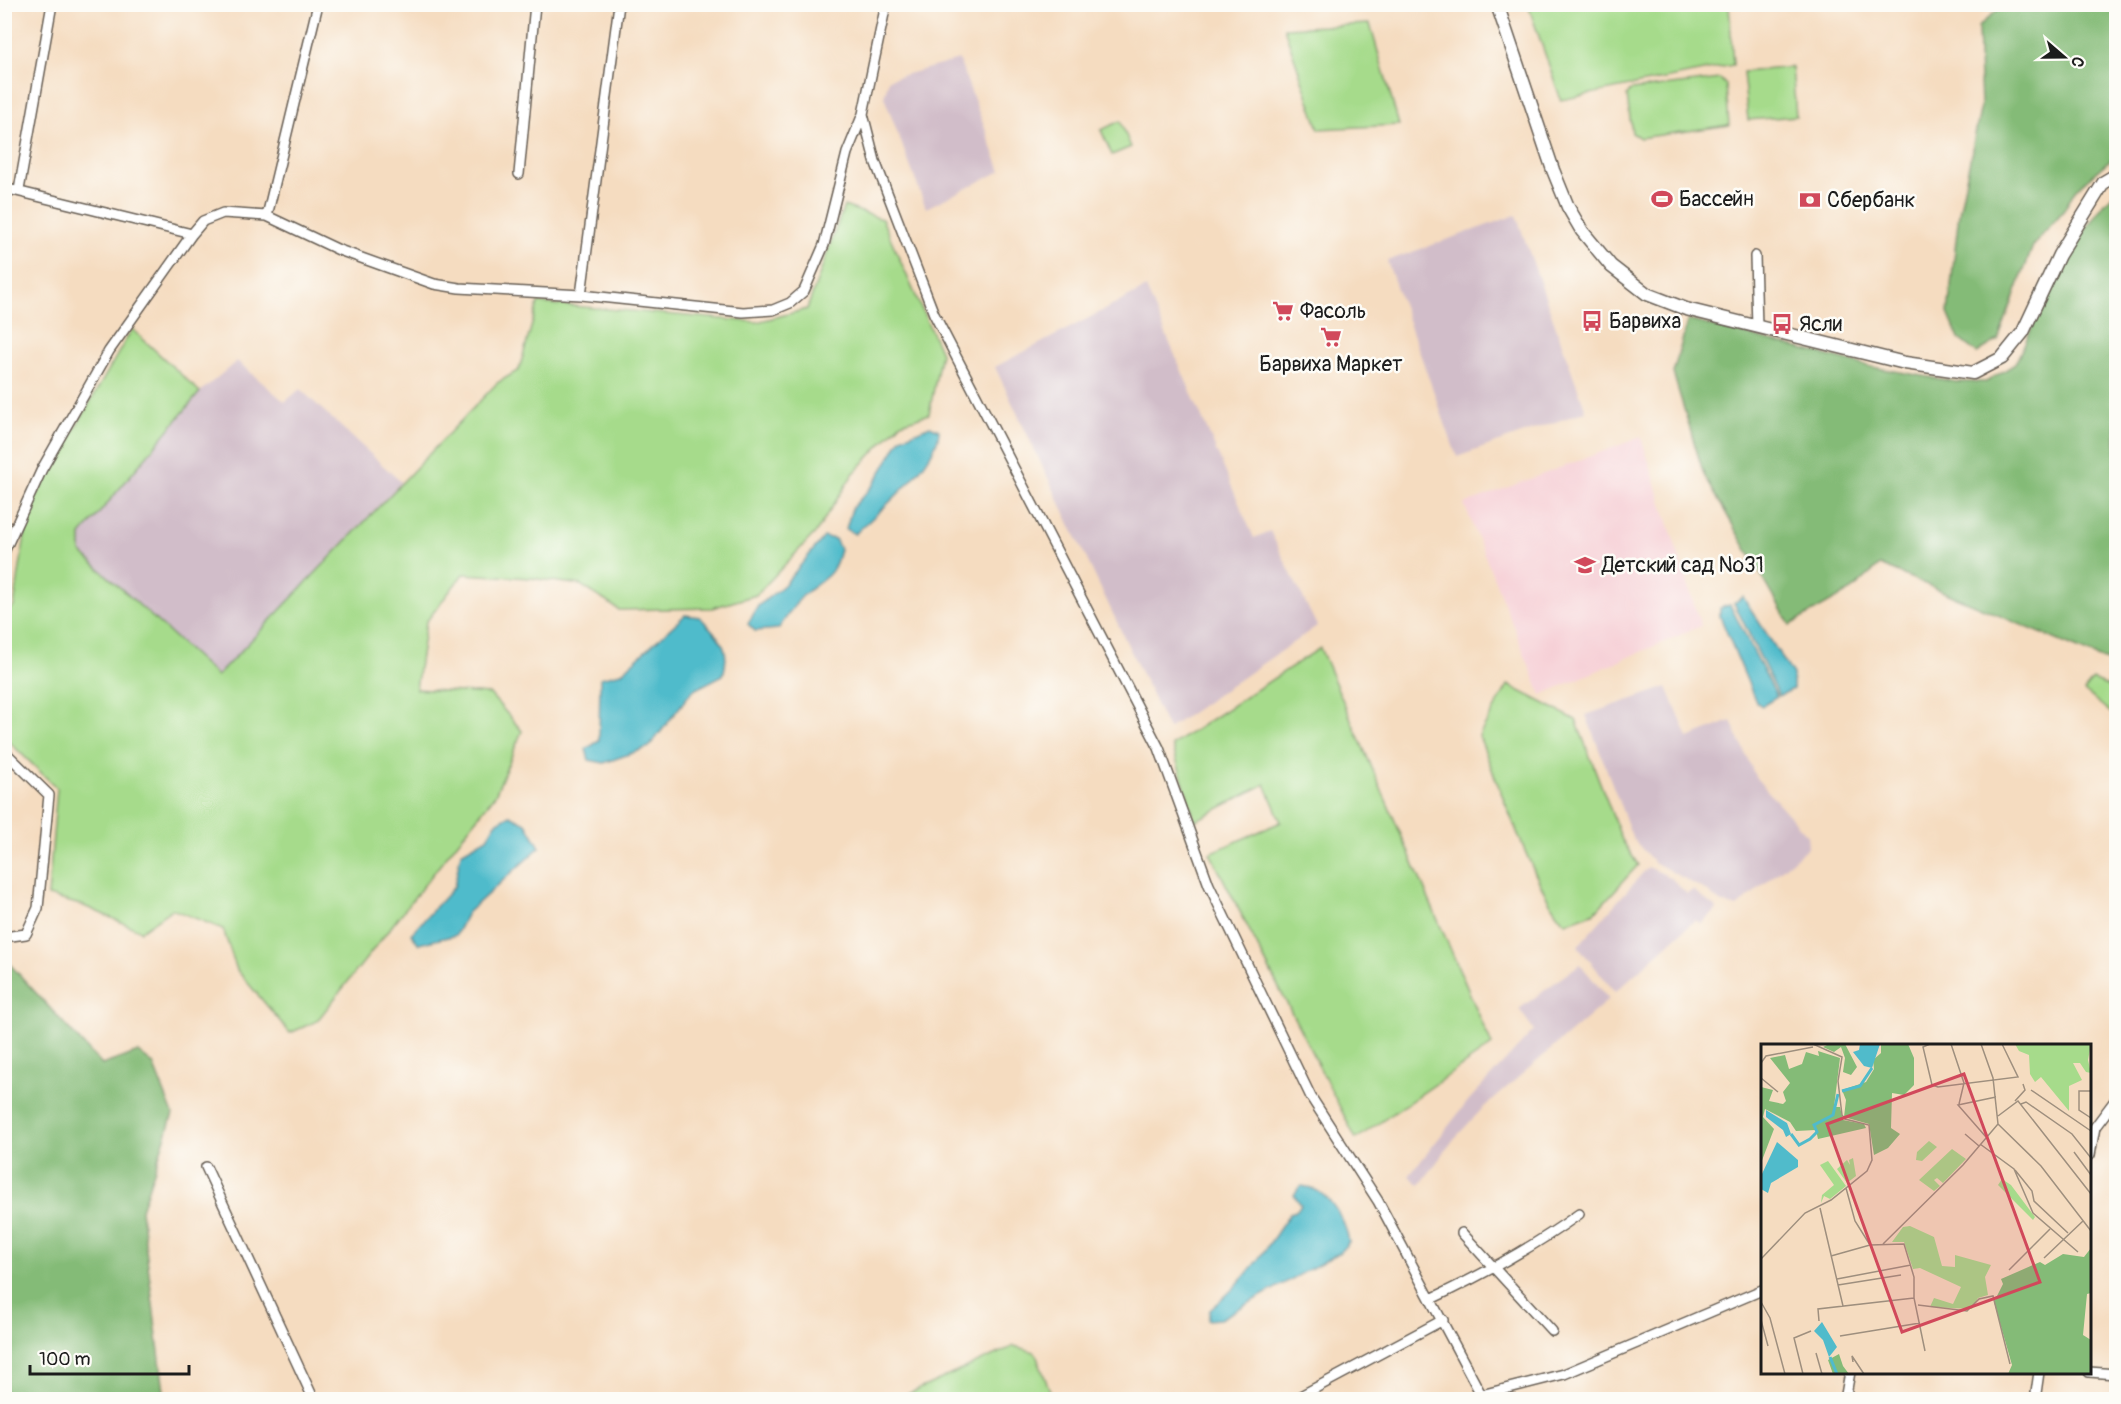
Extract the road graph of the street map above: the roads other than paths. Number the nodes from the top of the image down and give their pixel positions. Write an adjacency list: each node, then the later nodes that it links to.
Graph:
1 (52, 4): 11 (street)
2 (318, 4): 12 (street)
3 (535, 4): 8 (street)
4 (619, 4): 15 (street)
5 (886, 4): 7 (street)
6 (1497, 4): 16 (main road)
7 (863, 114): 15 (street); 27 (street)
8 (519, 174)
9 (2116, 175): 16 (main road)
10 (4, 188): 11 (street)
11 (18, 190): 13 (street)
12 (267, 216): 13 (street); 15 (street)
13 (192, 234): 17 (street)
14 (1755, 256): 16 (street)
15 (580, 295)
16 (1757, 327)
17 (4, 552)
18 (4, 751): 19 (street)
19 (4, 938)
20 (2116, 1099): 21 (street)
21 (2091, 1149)
22 (206, 1167): 35 (street)
23 (1579, 1214): 25 (street)
24 (1462, 1233): 25 (street)
25 (1495, 1269): 27 (street); 29 (street)
26 (1761, 1290): 34 (street)
27 (1431, 1299): 28 (street)
28 (1443, 1320): 34 (street); 36 (street)
29 (1552, 1331)
30 (2091, 1372): 33 (street)
31 (1850, 1374): 37 (street)
32 (2039, 1374): 38 (street)
33 (2116, 1374)
34 (1483, 1397)
35 (314, 1400)
36 (1293, 1400)
37 (1845, 1400)
38 (2035, 1400)

